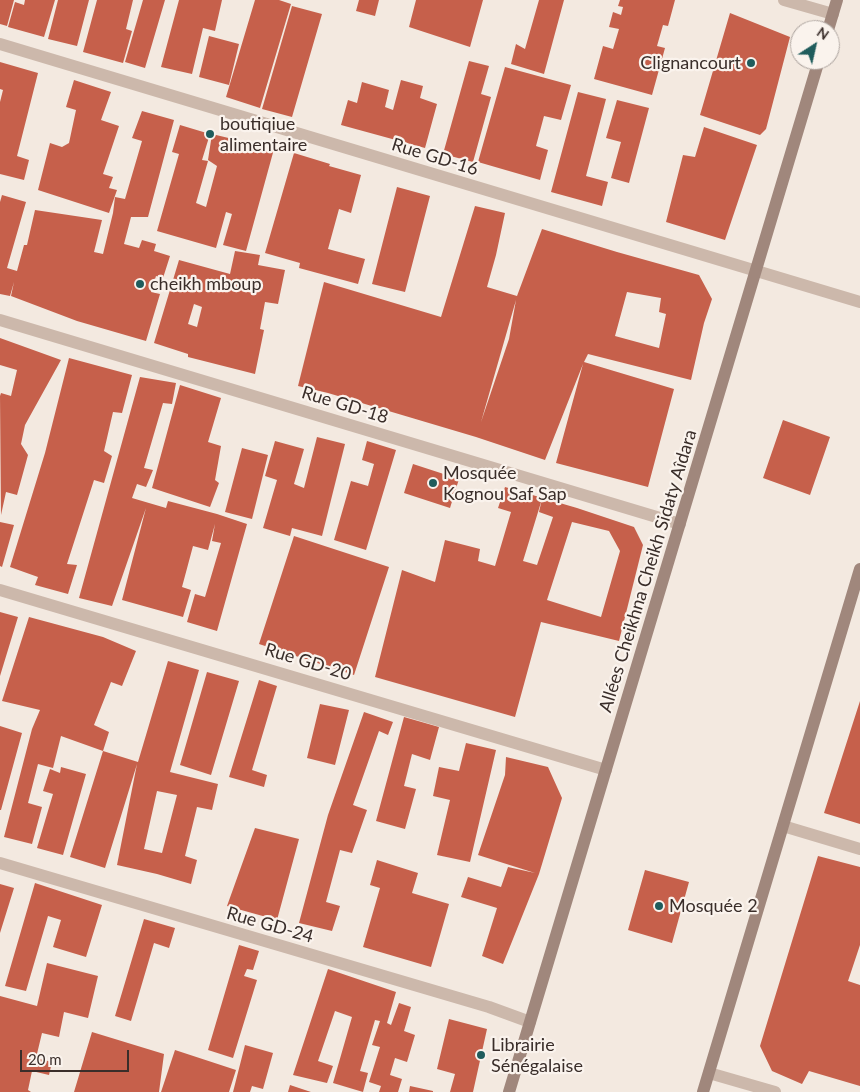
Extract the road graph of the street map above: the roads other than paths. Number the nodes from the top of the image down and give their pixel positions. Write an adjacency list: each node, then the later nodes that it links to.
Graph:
1 (784, 0): 3 (street)
2 (837, 0): 3 (main road)
3 (833, 14): 4 (main road)
4 (831, 20)
5 (0, 44): 7 (street, Rue GD-16)
6 (816, 70): 7 (main road, Allées Cheikhna Cheikh Sidaty Aîdara)
7 (756, 271): 8 (street, Rue GD-16); 10 (main road, Allées Cheikhna Cheikh Sidaty Aîdara)
8 (860, 302)
9 (0, 320): 10 (street, Rue GD-18)
10 (680, 524): 13 (main road, Allées Cheikhna Cheikh Sidaty Aîdara)
11 (860, 569): 14 (main road)
12 (0, 590): 13 (street, Rue GD-20)
13 (606, 770): 17 (main road, Allées Cheikhna Cheikh Sidaty Aîdara)
14 (783, 826): 15 (street); 18 (main road)
15 (860, 849)
16 (0, 863): 17 (street, Rue GD-24)
17 (530, 1022): 19 (main road, Allées Cheikhna Cheikh Sidaty Aîdara)
18 (709, 1072): 20 (main road); 21 (street)
19 (509, 1092)
20 (703, 1092)
21 (775, 1092)

